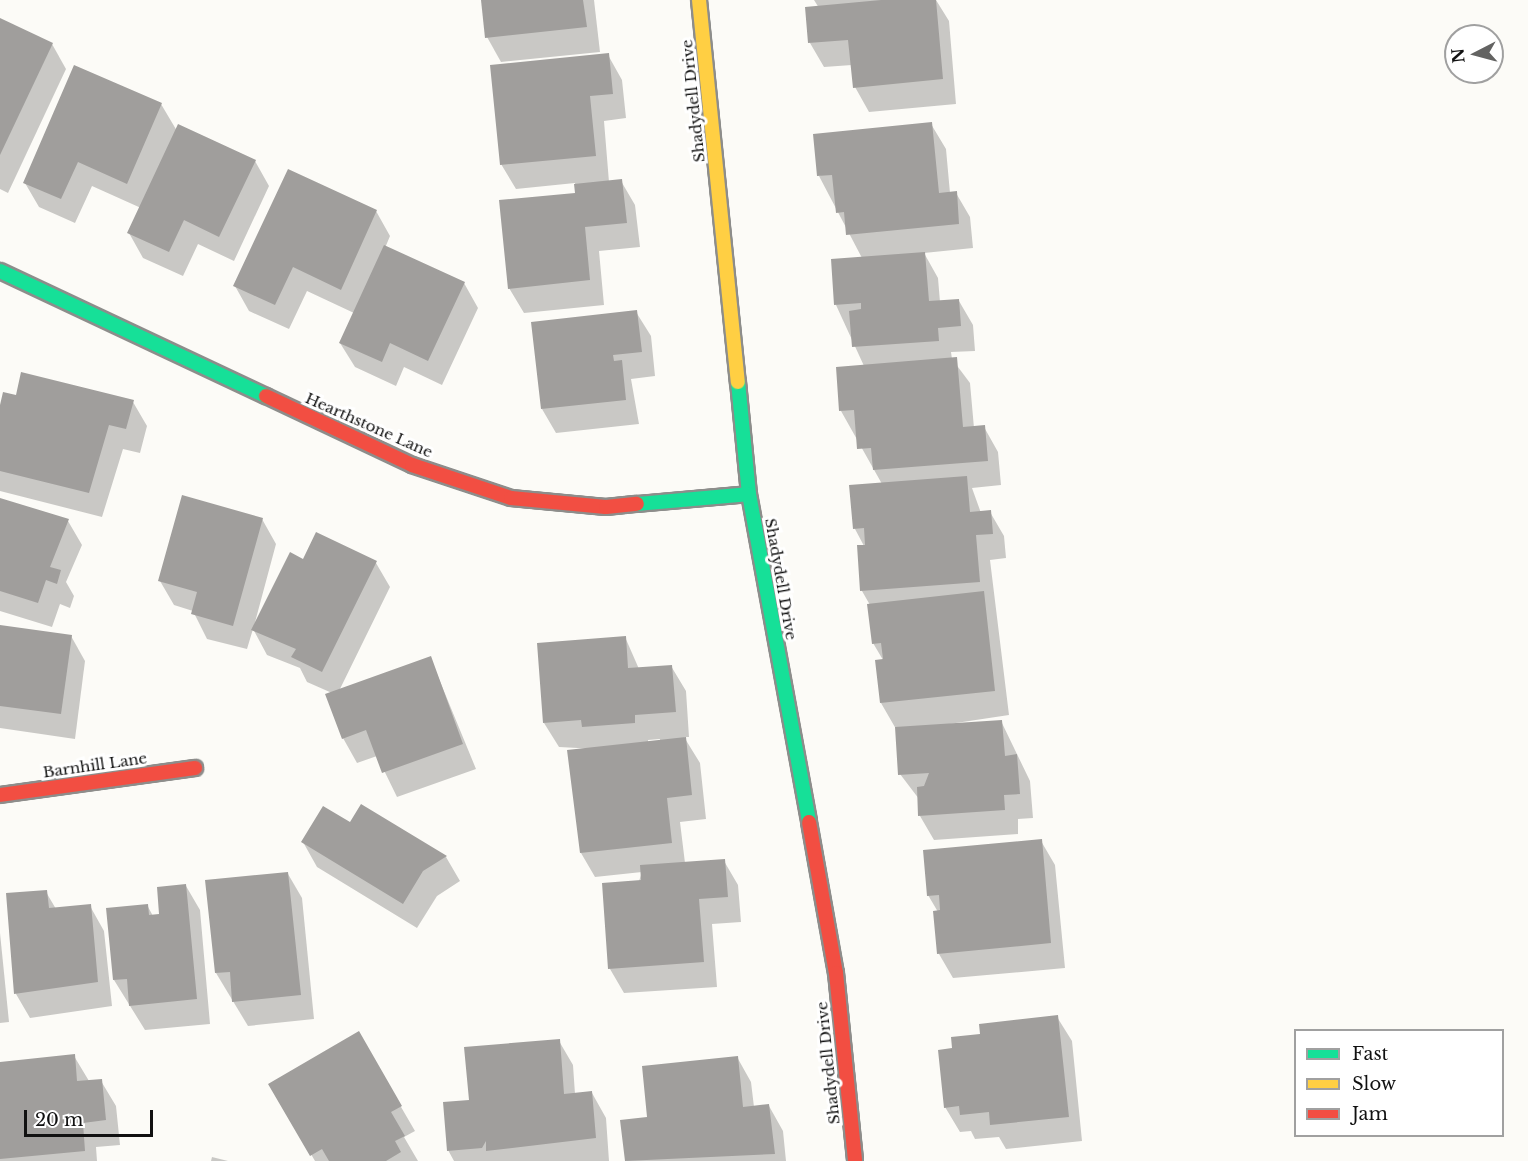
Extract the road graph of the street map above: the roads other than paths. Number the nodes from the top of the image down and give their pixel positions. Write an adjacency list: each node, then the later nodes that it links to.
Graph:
1 (699, 0): 3 (street, Shadydell Drive)
2 (0, 271): 3 (street, Hearthstone Lane)
3 (749, 494): 6 (street, Shadydell Drive)
4 (195, 768): 5 (street, Barnhill Lane)
5 (0, 795)
6 (855, 1161)

